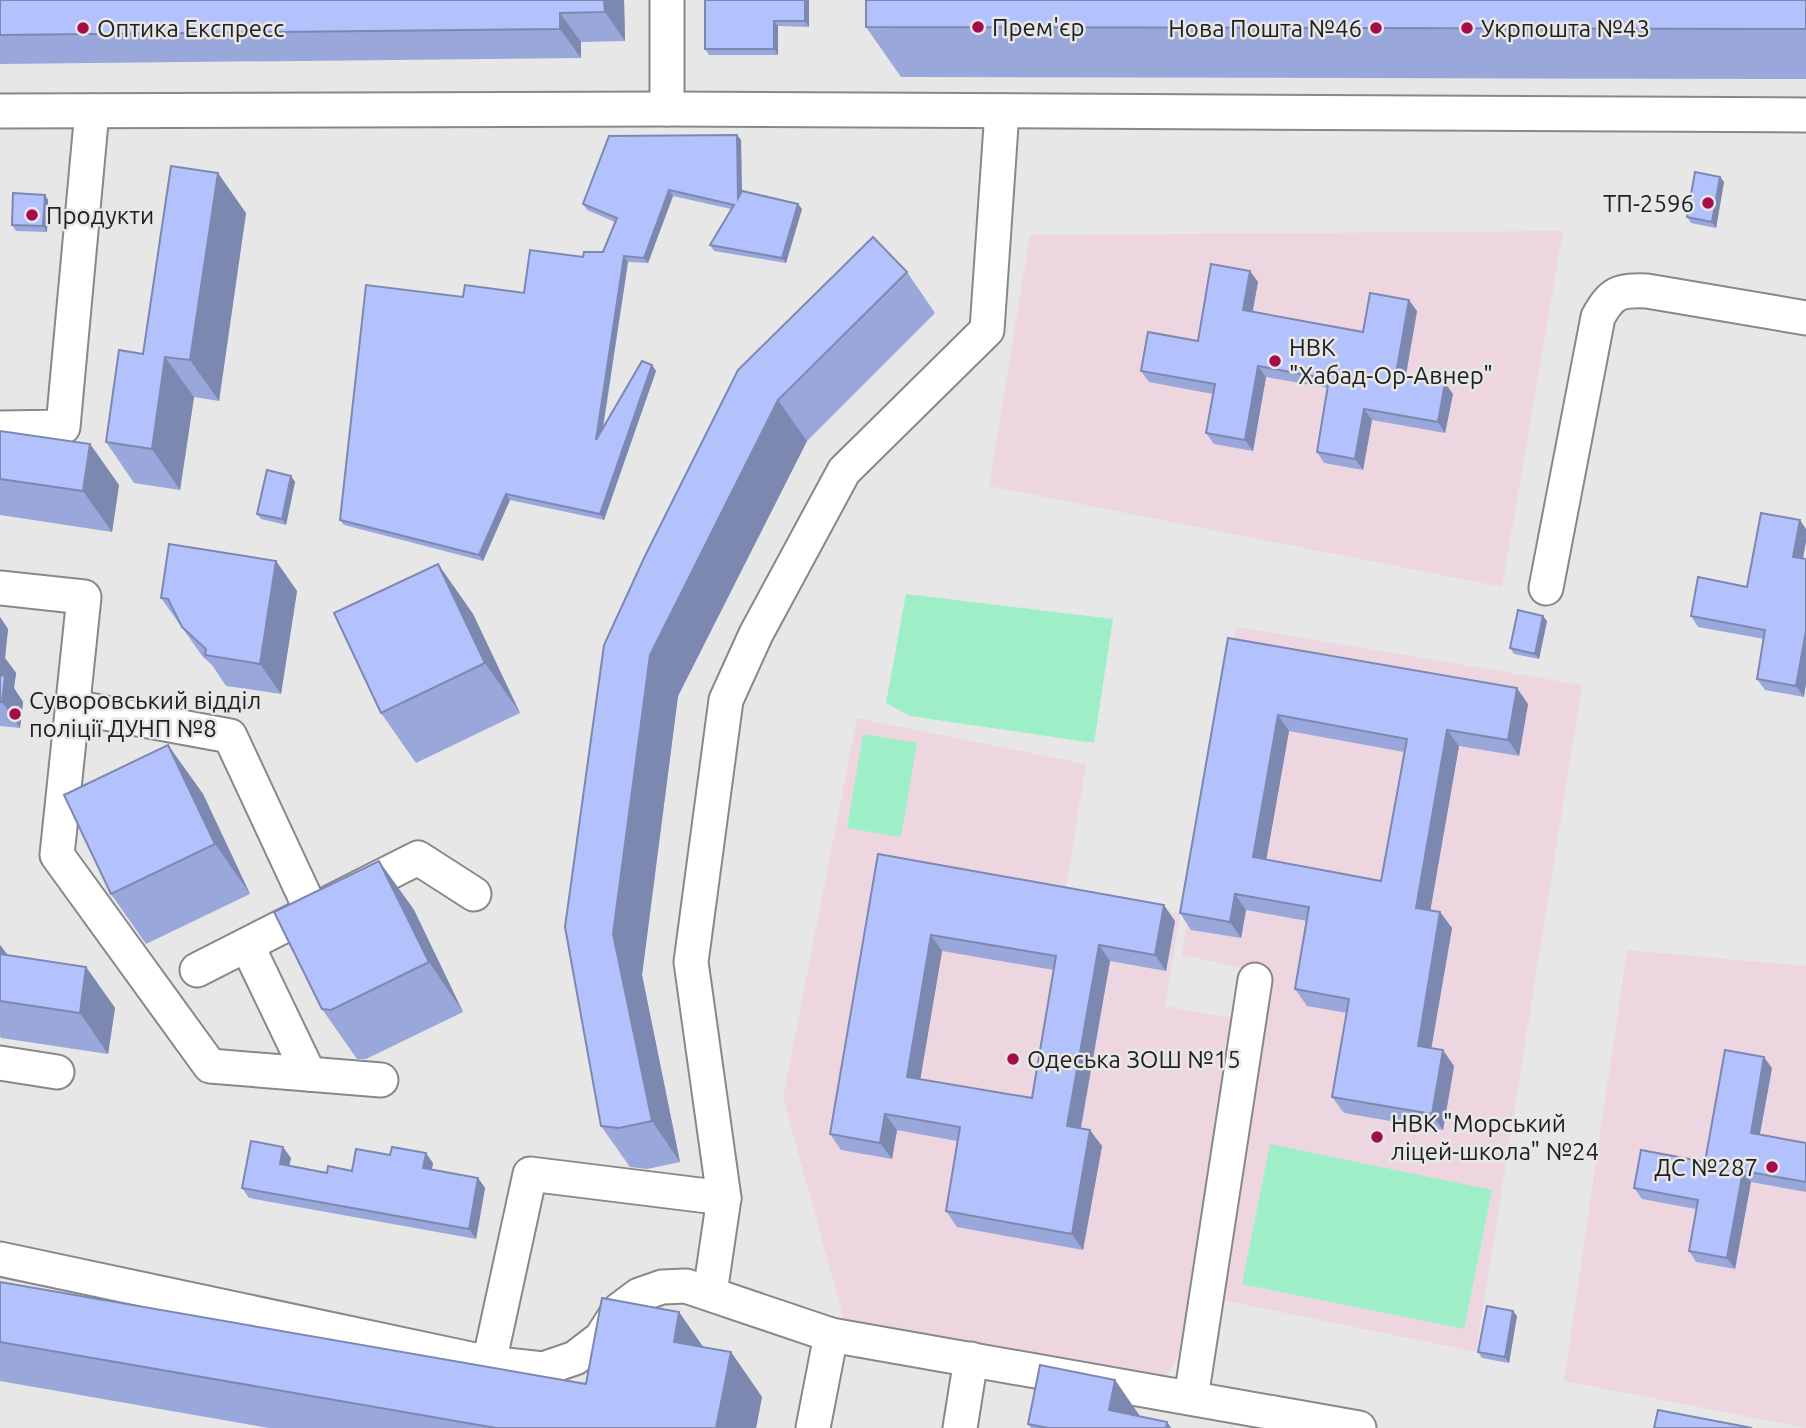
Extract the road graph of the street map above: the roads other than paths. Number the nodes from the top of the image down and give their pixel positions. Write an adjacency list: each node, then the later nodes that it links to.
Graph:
1 (667, 0): 2 (lane)
2 (667, 109): 4 (lane); 5 (lane)
3 (0, 111): 4 (lane)
4 (92, 111): 8 (lane)
5 (1002, 111): 6 (lane); 21 (lane)
6 (1806, 115)
7 (1806, 318): 10 (lane)
8 (0, 428)
9 (0, 588): 11 (lane)
10 (1546, 588)
11 (73, 707): 13 (lane); 19 (lane)
12 (474, 894): 13 (lane)
13 (312, 912): 14 (lane)
14 (247, 945): 15 (lane); 19 (lane)
15 (197, 970)
16 (1255, 980): 27 (lane)
17 (0, 1063): 18 (lane)
18 (57, 1072)
19 (309, 1074): 20 (lane)
20 (381, 1080)
21 (724, 1198): 23 (lane); 26 (lane)
22 (0, 1259): 26 (lane)
23 (710, 1293): 24 (lane); 26 (lane)
24 (831, 1335): 25 (lane); 28 (lane)
25 (971, 1359): 27 (lane); 29 (lane)
26 (489, 1363)
27 (1191, 1398): 30 (lane)
28 (813, 1428)
29 (960, 1428)
30 (1359, 1428)

